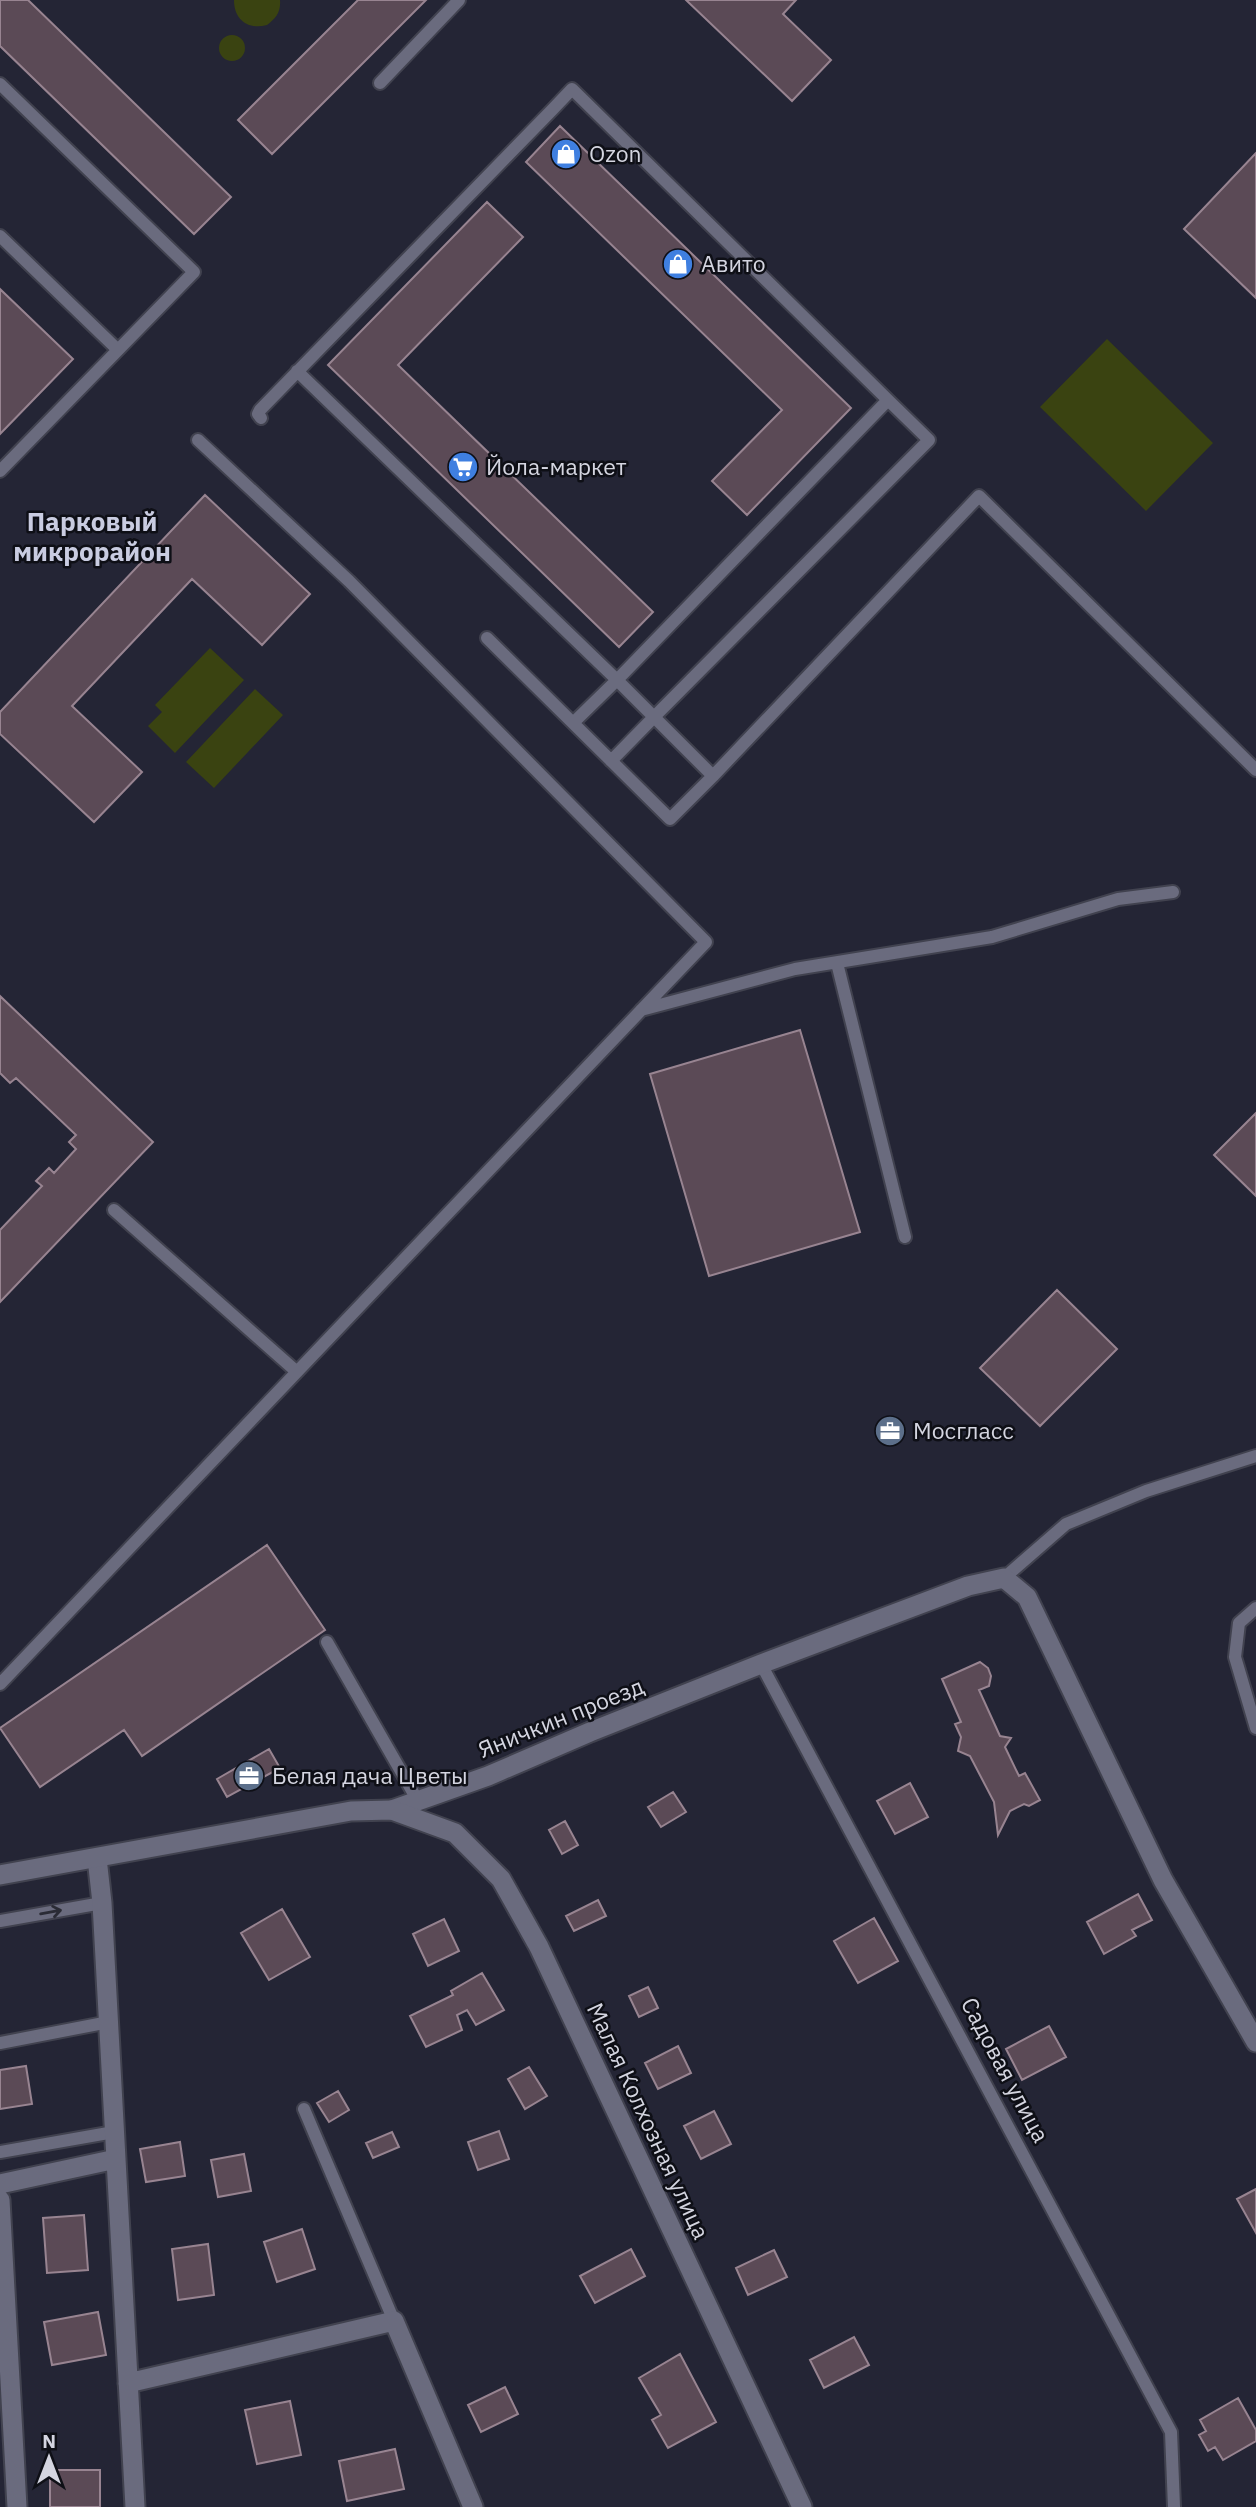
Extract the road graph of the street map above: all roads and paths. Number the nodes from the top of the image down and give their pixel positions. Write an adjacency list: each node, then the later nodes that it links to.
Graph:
1 (459, 0): 2 (lane)
2 (380, 83)
3 (0, 85): 5 (lane)
4 (0, 236): 5 (lane)
5 (118, 350): 10 (lane)
6 (297, 371): 7 (lane); 8 (lane); 12 (lane)
7 (888, 400): 12 (lane); 13 (lane)
8 (261, 418)
9 (198, 440): 20 (lane)
10 (0, 471)
11 (487, 638): 14 (lane)
12 (617, 680): 13 (lane); 14 (lane)
13 (654, 717): 15 (lane); 17 (lane)
14 (573, 723): 15 (lane)
15 (611, 761): 17 (lane)
16 (1256, 771): 17 (lane)
17 (713, 776)
18 (1173, 892): 19 (lane)
19 (837, 962): 20 (lane); 22 (lane)
20 (641, 1010): 23 (lane)
21 (114, 1210): 23 (lane)
22 (905, 1237)
23 (297, 1372): 29 (lane)
24 (1256, 1456): 25 (lane)
25 (1004, 1578): 28 (street, Яничкин проезд); 38 (street)
26 (1256, 1608): 30 (lane)
27 (327, 1642): 31 (lane)
28 (761, 1664): 31 (street, Яничкин проезд); 53 (lane, Садовая улица)
29 (0, 1684)
30 (1256, 1727)
31 (418, 1801): 32 (street, Яничкин проезд)
32 (392, 1810): 33 (street, Яничкин проезд); 52 (street, Малая Колхозная улица)
33 (97, 1858): 34 (street, Яничкин проезд); 35 (street)
34 (0, 1875)
35 (102, 1903): 36 (lane, one-way to 35); 37 (street)
36 (0, 1921)
37 (109, 2022): 39 (lane); 41 (street)
38 (1256, 2042)
39 (0, 2043)
40 (304, 2109): 46 (lane)
41 (114, 2132): 42 (lane); 43 (street)
42 (0, 2152)
43 (116, 2159): 44 (street); 47 (street)
44 (0, 2184)
45 (0, 2200): 48 (street)
46 (394, 2321): 47 (street); 51 (street)
47 (128, 2383): 50 (street)
48 (6, 2428): 49 (street)
49 (18, 2507)
50 (135, 2507)
51 (473, 2507)
52 (802, 2507)
53 (1174, 2507)

